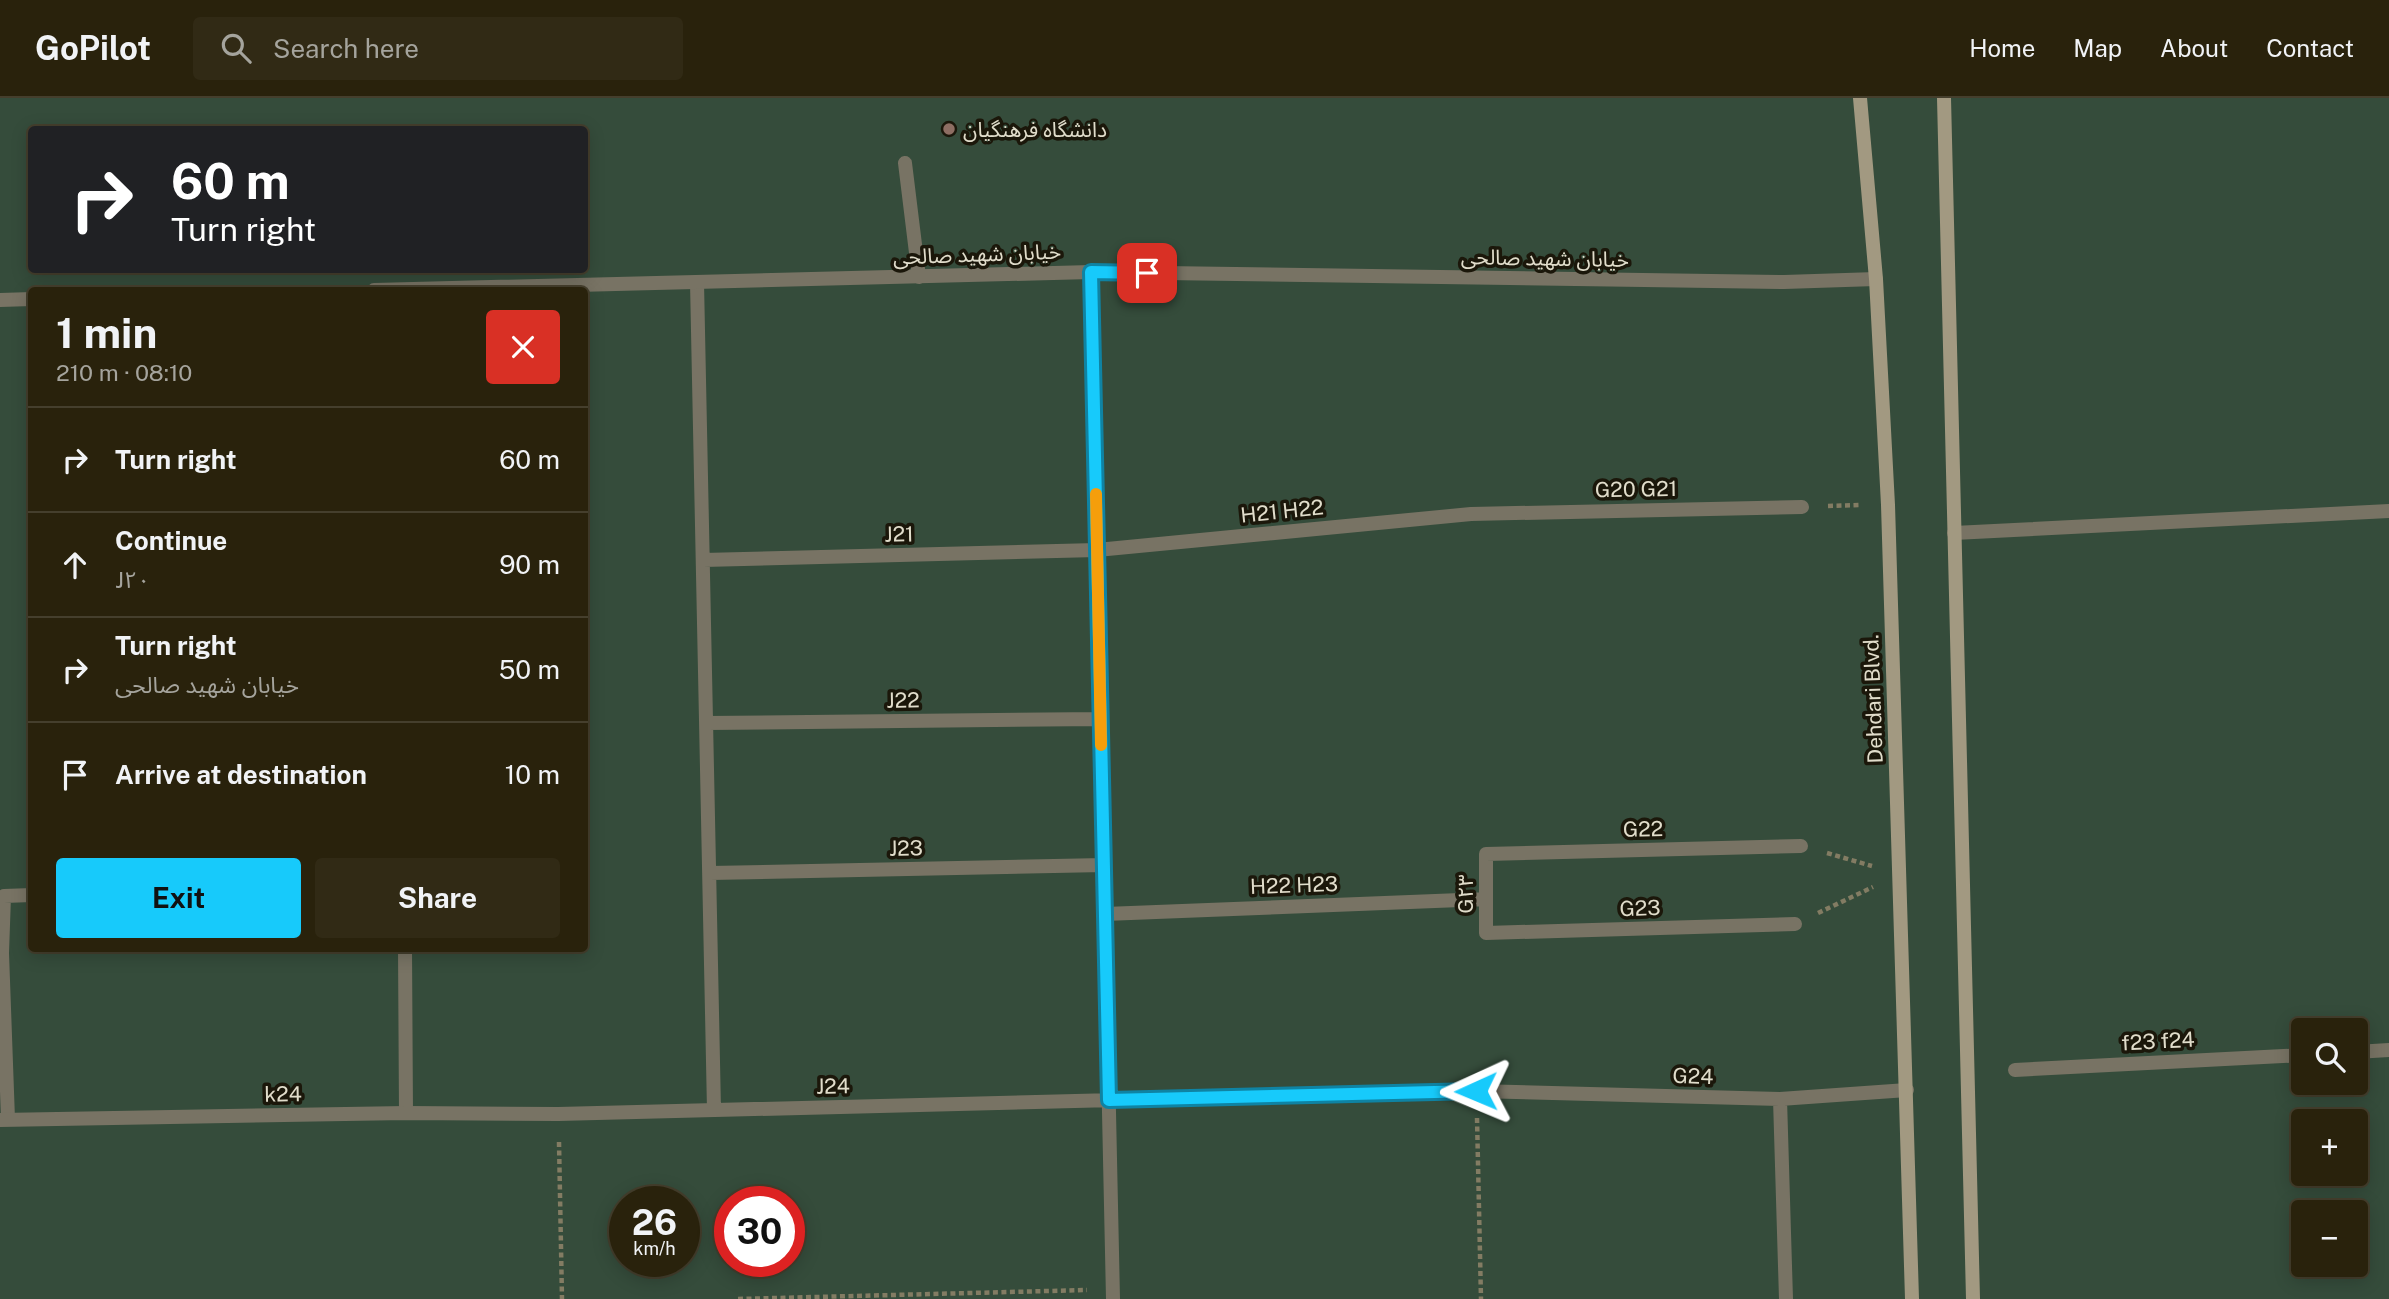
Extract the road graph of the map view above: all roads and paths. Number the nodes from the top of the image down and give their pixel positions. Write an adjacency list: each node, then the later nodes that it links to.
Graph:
1 (1860, 98): 6 (main road, Dehdari Blvd.)
2 (1944, 98): 15 (main road)
3 (905, 163): 5 (street)
4 (1091, 272): 5 (street, خیابان شهید صالحی); 6 (street, خیابان شهید صالحی); 16 (street)
5 (919, 277): 7 (street, خیابان شهید صالحی)
6 (1876, 279): 11 (main road, Dehdari Blvd.)
7 (697, 282): 8 (street, خیابان شهید صالحی); 17 (street)
8 (495, 287)
9 (28, 299): 10 (street)
10 (0, 300)
11 (1888, 505): 12 (path); 24 (main road, Dehdari Blvd.)
12 (1802, 507): 14 (street, G20 G21)
13 (2389, 511): 15 (street)
14 (1471, 514): 16 (street, H21 H22)
15 (1954, 533): 50 (main road)
16 (1097, 550): 17 (street, J21); 18 (street)
17 (703, 561): 19 (street)
18 (1101, 719): 19 (street, J22); 22 (street)
19 (707, 723): 23 (street)
20 (1801, 846): 21 (street, G22); 24 (path)
21 (1486, 854): 26 (street, G۲۳)
22 (1104, 865): 23 (street, J23); 27 (street)
23 (710, 873): 40 (street)
24 (1900, 874): 28 (path); 36 (main road, Dehdari Blvd.)
25 (28, 895): 31 (street)
26 (1486, 898): 27 (street, H22 H23); 29 (street, G۲۳)
27 (1105, 914): 39 (street)
28 (1795, 924): 29 (street, G23)
29 (1486, 933)
30 (405, 952): 41 (street)
31 (1, 953): 43 (street)
32 (2389, 1050): 33 (street)
33 (2368, 1051)
34 (2291, 1056): 35 (street, f23 f24)
35 (2015, 1070)
36 (1907, 1090): 38 (street, G24); 49 (main road, Dehdari Blvd.)
37 (1476, 1091): 38 (street, G24); 39 (street, G24); 47 (path)
38 (1780, 1099): 48 (street)
39 (1109, 1100): 40 (street, J24); 44 (street)
40 (714, 1110): 42 (street, J24)
41 (406, 1112): 42 (street, k24); 43 (street, k24)
42 (558, 1114): 45 (path)
43 (4, 1119)
44 (1113, 1294): 46 (path)
45 (562, 1299)
46 (738, 1299)
47 (1480, 1299)
48 (1786, 1299)
49 (1912, 1299)
50 (1973, 1299)

